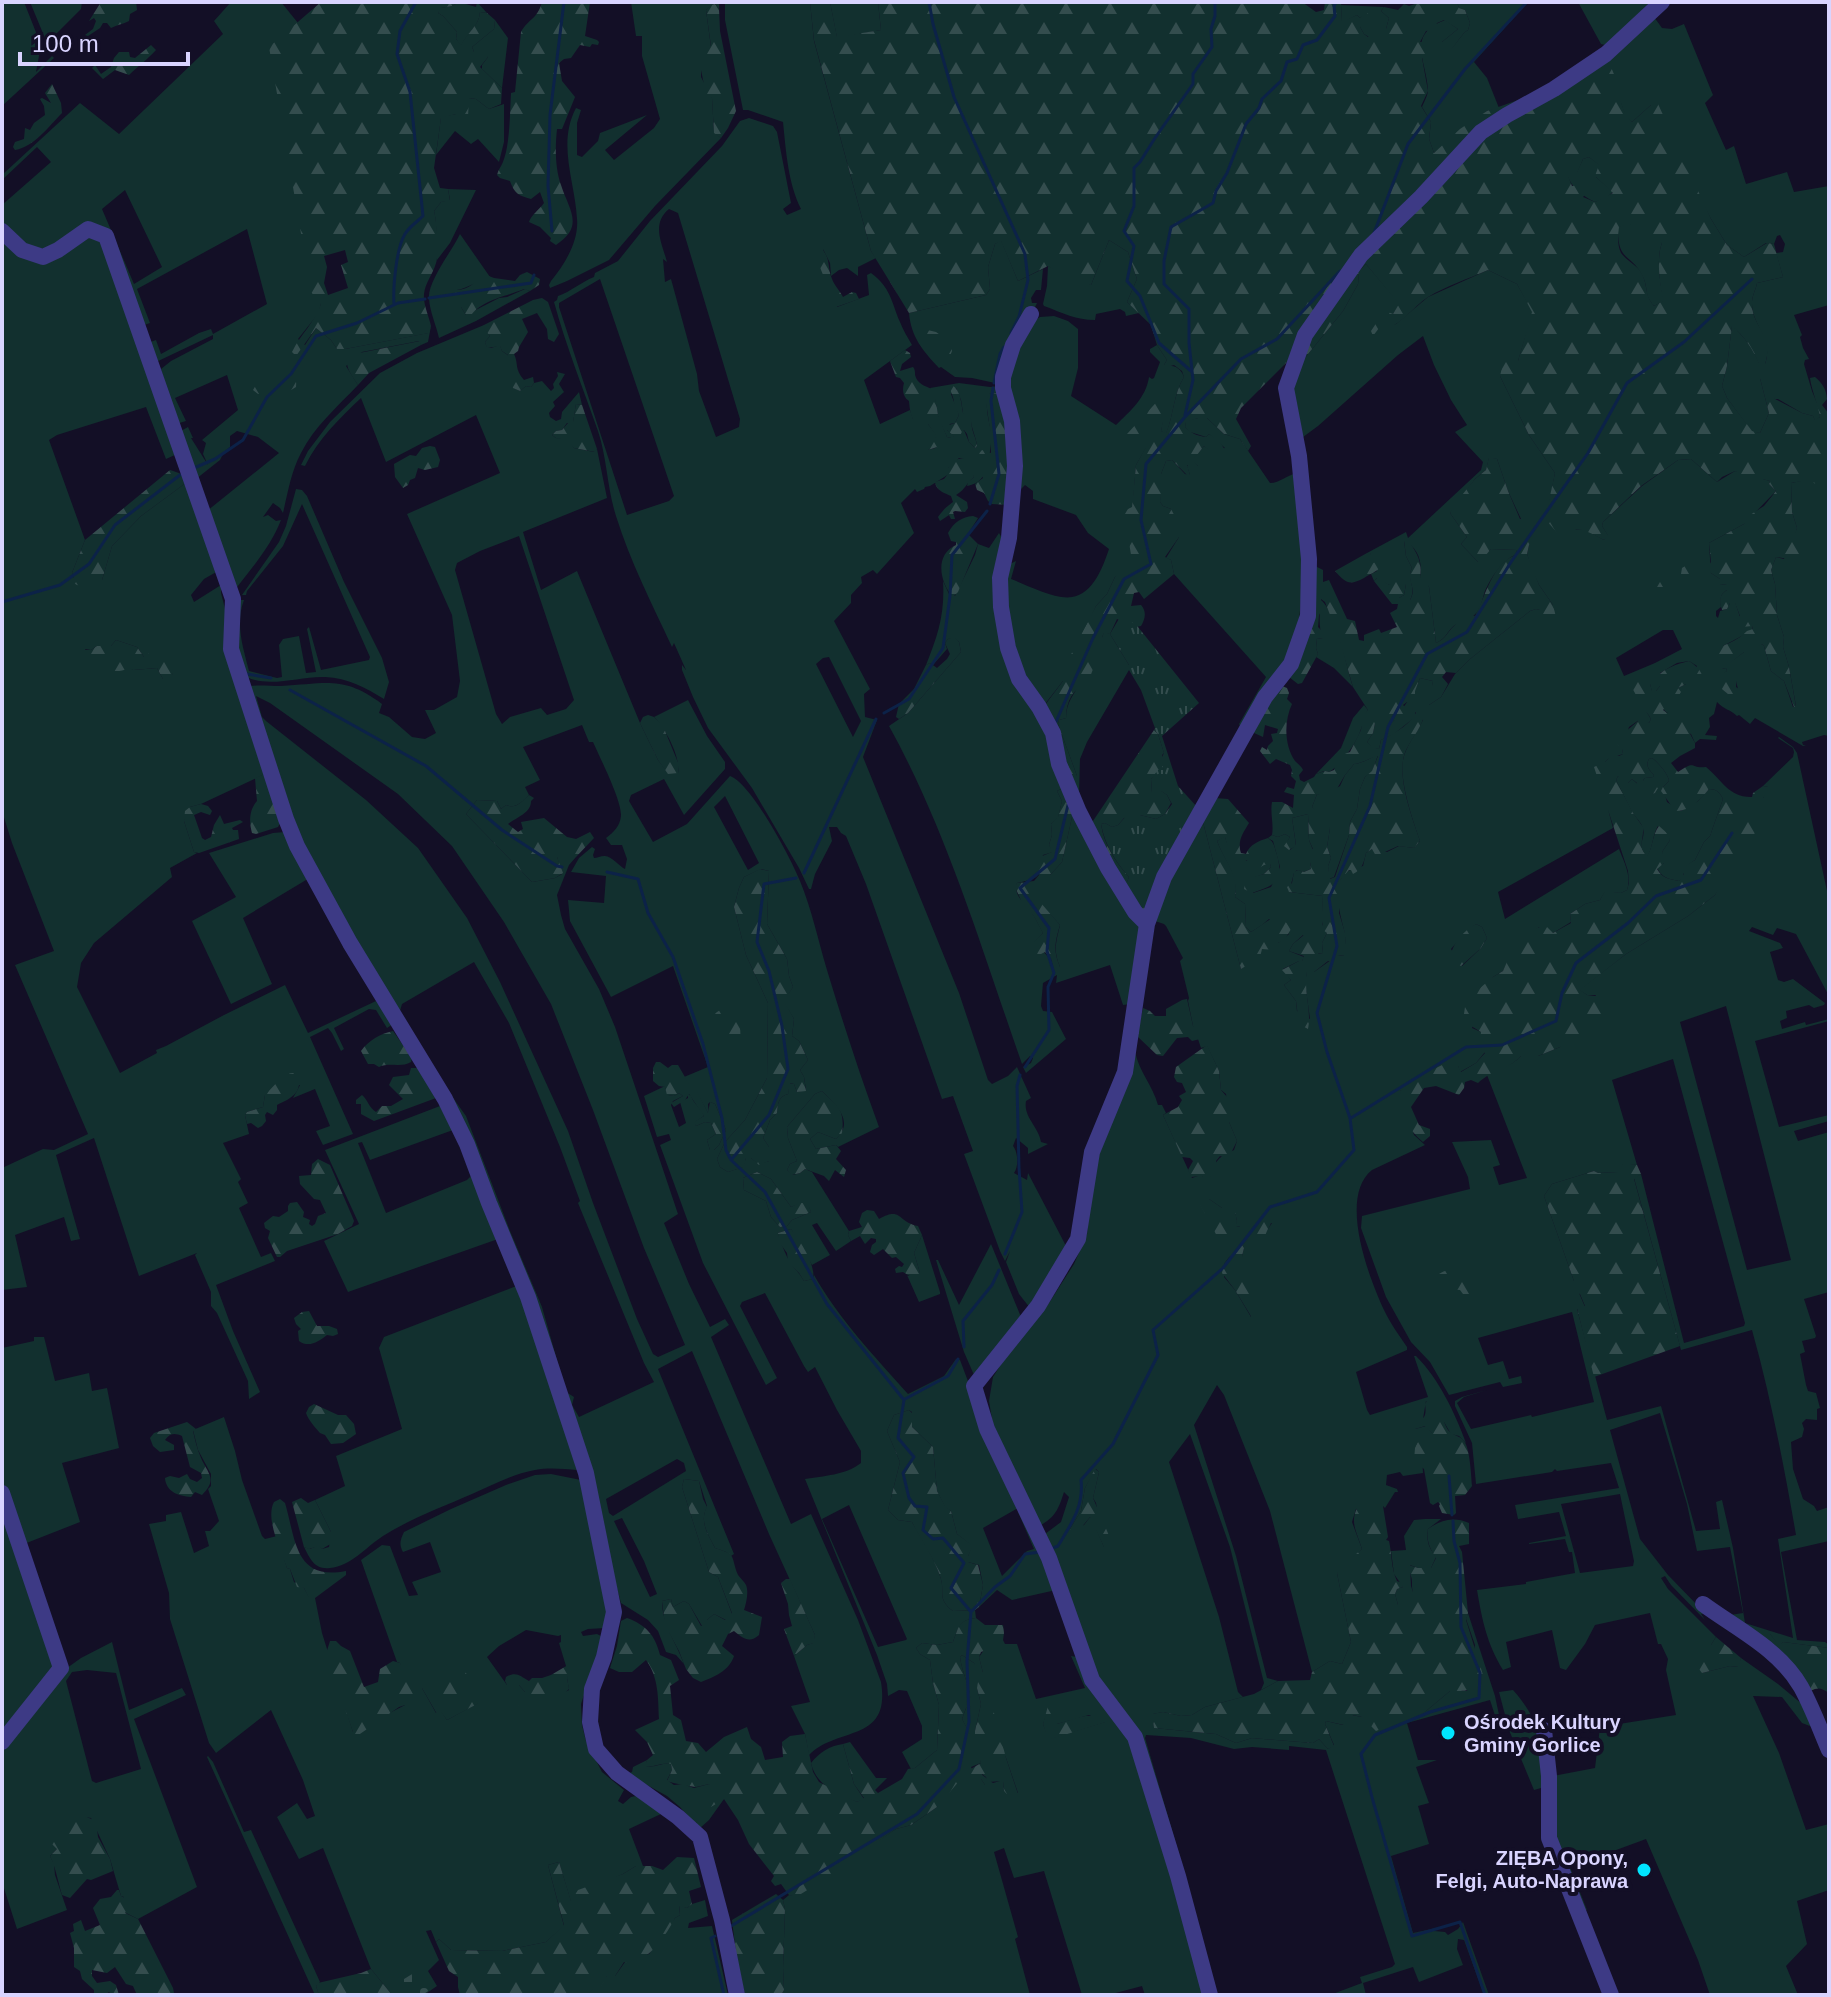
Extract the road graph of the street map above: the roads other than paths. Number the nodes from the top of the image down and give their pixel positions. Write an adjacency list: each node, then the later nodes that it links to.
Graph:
1 (1662, 2): 4 (street)
2 (2, 231): 10 (street)
3 (1031, 314): 4 (street)
4 (1147, 924): 11 (street)
5 (2, 1493): 8 (street)
6 (1703, 1604): 9 (street)
7 (1544, 1730): 12 (street)
8 (2, 1742)
9 (1829, 1750)
10 (737, 1995)
11 (1210, 1995)
12 (1611, 1995)

